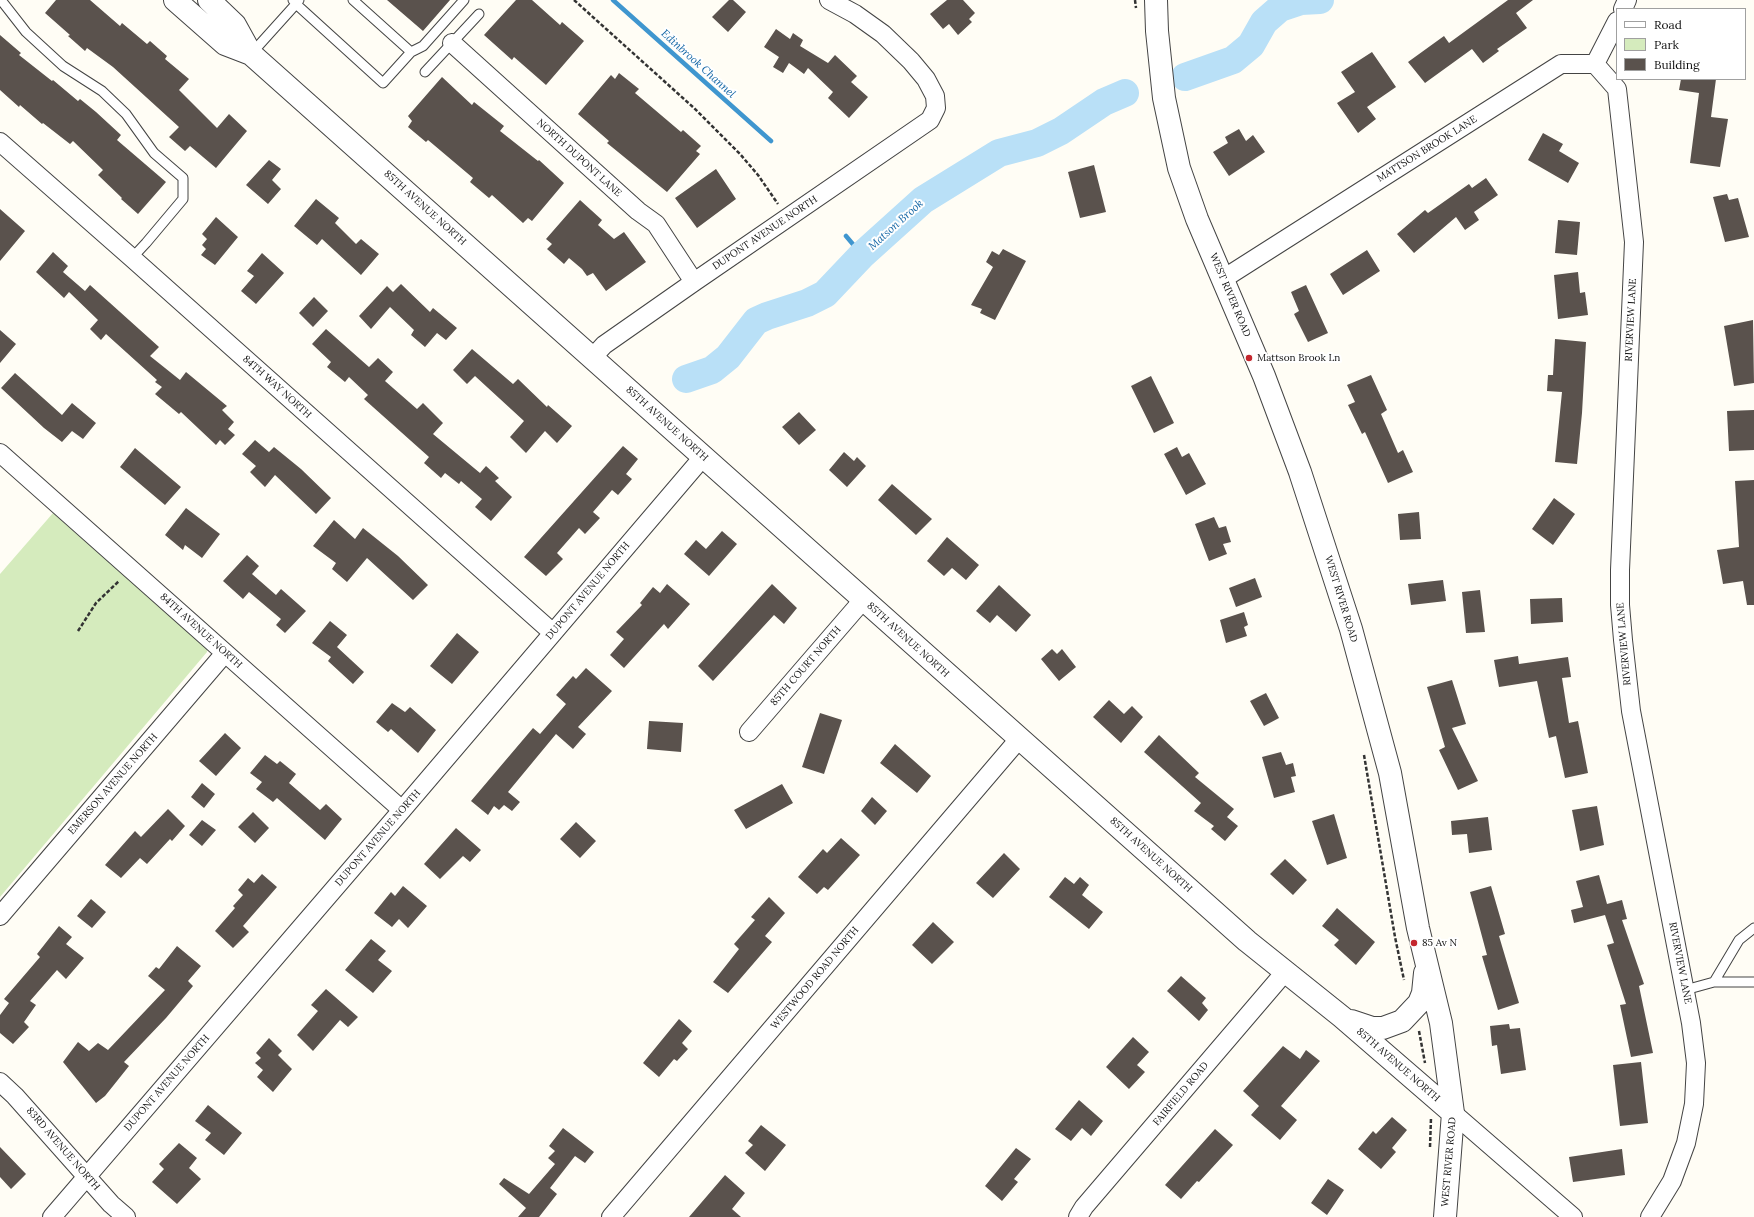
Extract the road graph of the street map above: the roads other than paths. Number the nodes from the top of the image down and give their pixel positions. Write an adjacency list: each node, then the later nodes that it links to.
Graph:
1 (1, 0): 17 (lane)
2 (175, 0): 13 (street, 85TH AVENUE NORTH)
3 (209, 0): 13 (street, 85TH AVENUE NORTH)
4 (353, 0): 12 (lane)
5 (464, 0): 12 (lane)
6 (829, 0): 19 (street, DUPONT AVENUE NORTH)
7 (1156, 0): 18 (street, WEST RIVER ROAD)
8 (296, 1): 12 (lane); 13 (lane)
9 (479, 14): 11 (lane)
10 (1616, 23): 14 (street)
11 (452, 44): 15 (lane); 19 (street, NORTH DUPONT LANE)
12 (411, 52)
13 (252, 54): 20 (street, 85TH AVENUE NORTH)
14 (1595, 64): 18 (street, MATTSON BROOK LANE); 35 (street, RIVERVIEW LANE)
15 (425, 72)
16 (0, 142): 17 (street, 84TH WAY NORTH)
17 (132, 258): 24 (street, 84TH WAY NORTH)
18 (1223, 279): 31 (street, WEST RIVER ROAD)
19 (694, 282): 20 (street, DUPONT AVENUE NORTH)
20 (593, 357): 22 (street, 85TH AVENUE NORTH)
21 (0, 453): 25 (street, 84TH AVENUE NORTH)
22 (702, 457): 23 (street, 85TH AVENUE NORTH); 24 (street, DUPONT AVENUE NORTH)
23 (863, 600): 26 (street, 85TH COURT NORTH); 27 (street, 85TH AVENUE NORTH)
24 (553, 633): 28 (street, DUPONT AVENUE NORTH)
25 (225, 653): 28 (street, 84TH AVENUE NORTH); 29 (street, EMERSON AVENUE NORTH)
26 (749, 732)
27 (1019, 739): 32 (street, 85TH AVENUE NORTH); 42 (street, WESTWOOD ROAD NORTH)
28 (402, 810): 39 (street, DUPONT AVENUE NORTH)
29 (0, 916)
30 (1754, 928): 33 (lane)
31 (1426, 966): 36 (street); 38 (street, WEST RIVER ROAD)
32 (1285, 972): 36 (street, 85TH AVENUE NORTH); 43 (street, FAIRFIELD ROAD)
33 (1714, 982): 34 (lane); 35 (lane)
34 (1754, 982)
35 (1685, 990): 46 (street, RIVERVIEW LANE)
36 (1342, 1017): 38 (street, 85TH AVENUE NORTH)
37 (0, 1082): 39 (street, 83RD AVENUE NORTH)
38 (1453, 1113): 44 (street, WEST RIVER ROAD); 45 (street, 85TH AVENUE NORTH)
39 (86, 1177): 40 (street, DUPONT AVENUE NORTH); 41 (street, 83RD AVENUE NORTH)
40 (52, 1217)
41 (126, 1217)
42 (611, 1217)
43 (1078, 1217)
44 (1445, 1217)
45 (1573, 1217)
46 (1650, 1217)

